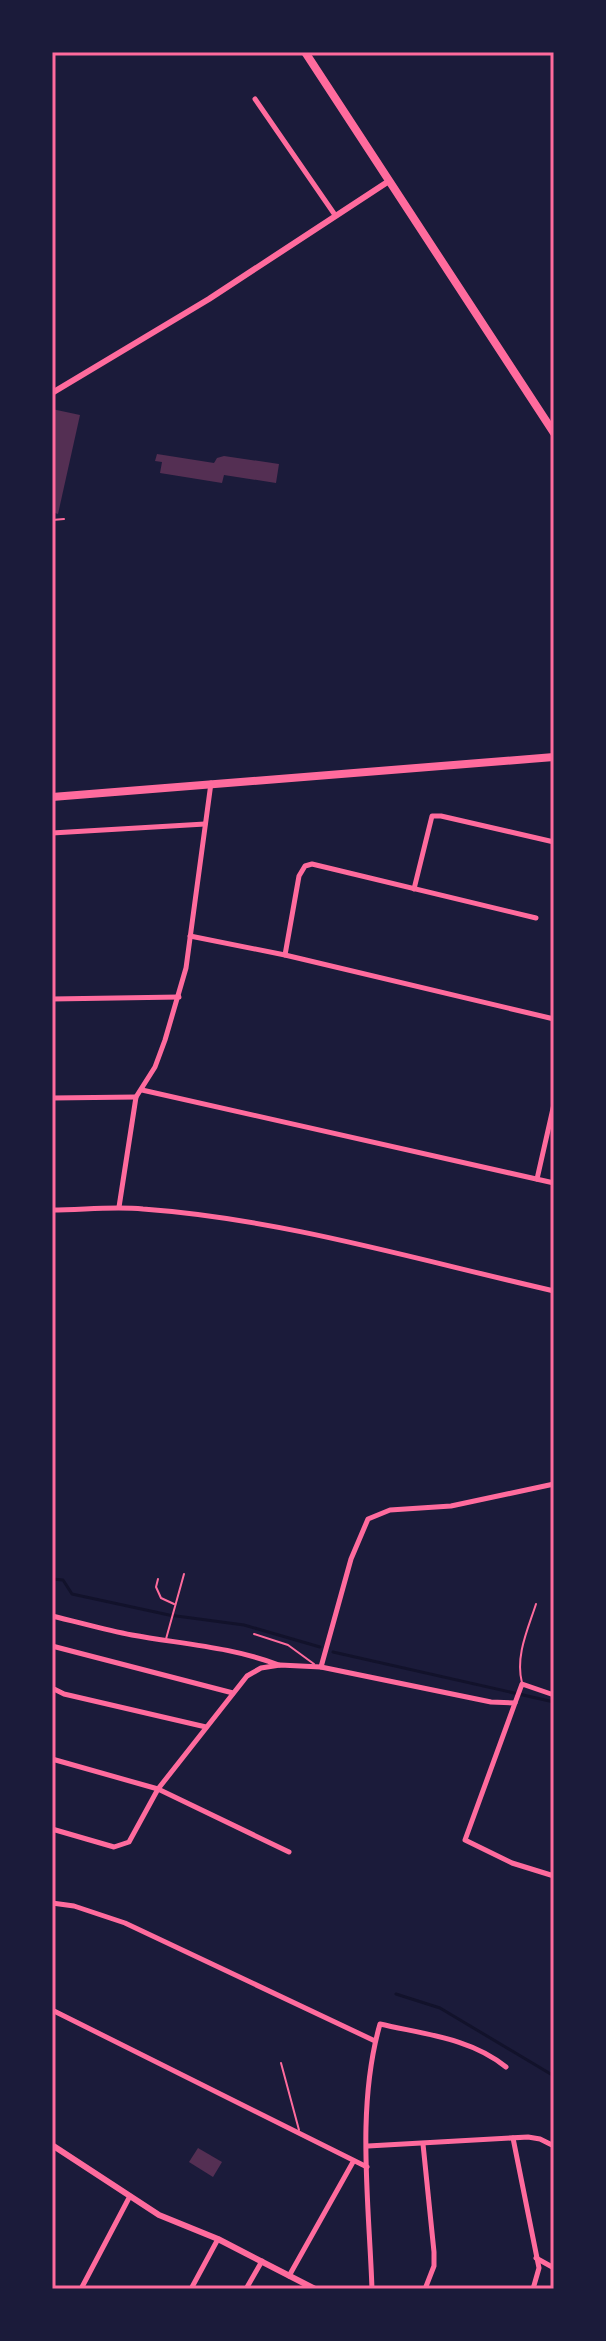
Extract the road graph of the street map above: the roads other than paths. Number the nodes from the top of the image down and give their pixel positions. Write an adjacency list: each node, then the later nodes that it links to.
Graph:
1 (305, 52): 3 (main road)
2 (255, 99): 4 (street)
3 (389, 181): 4 (street); 6 (main road)
4 (335, 215): 5 (street)
5 (52, 393)
6 (554, 433)
7 (64, 519): 8 (lane)
8 (52, 520)
9 (554, 757): 10 (main road)
10 (211, 783): 11 (main road); 12 (street)
11 (52, 797)
12 (205, 824): 13 (street); 17 (street)
13 (52, 833)
14 (554, 842): 15 (street)
15 (414, 889): 16 (street); 18 (street)
16 (536, 918)
17 (190, 936): 18 (street); 19 (street)
18 (285, 955): 21 (street)
19 (179, 997): 20 (street); 22 (street)
20 (52, 999)
21 (554, 1019)
22 (142, 1090): 23 (street); 26 (street)
23 (136, 1097): 24 (street); 28 (street)
24 (52, 1098)
25 (554, 1104): 26 (street)
26 (537, 1179): 27 (street)
27 (554, 1183)
28 (119, 1207): 29 (street); 30 (street)
29 (52, 1210)
30 (554, 1291)
31 (554, 1484): 41 (street)
32 (184, 1574): 34 (lane)
33 (158, 1579): 34 (lane)
34 (176, 1604): 38 (lane)
35 (536, 1604): 42 (lane)
36 (52, 1616): 38 (street)
37 (254, 1634): 41 (lane)
38 (166, 1640): 40 (street)
39 (52, 1646): 44 (street)
40 (280, 1665): 41 (street); 44 (street)
41 (319, 1667): 46 (street)
42 (522, 1684): 45 (street); 46 (street)
43 (52, 1688): 47 (street)
44 (234, 1693): 47 (street)
45 (554, 1695)
46 (515, 1703): 52 (street)
47 (206, 1727): 49 (street)
48 (52, 1759): 49 (street)
49 (158, 1789): 50 (street); 51 (street)
50 (52, 1829)
51 (289, 1852)
52 (554, 1876)
53 (52, 1903): 55 (street)
54 (52, 2010): 58 (street)
55 (375, 2041): 57 (street); 62 (street)
56 (281, 2063): 58 (lane)
57 (506, 2067)
58 (300, 2135): 64 (street)
59 (513, 2137): 60 (street); 63 (street); 68 (street)
60 (423, 2144): 62 (street); 77 (street)
61 (52, 2145): 66 (street)
62 (368, 2146): 65 (street)
63 (554, 2146)
64 (353, 2162): 65 (street); 71 (street)
65 (367, 2167): 76 (street)
66 (131, 2195): 67 (street); 73 (street)
67 (218, 2239): 69 (street); 74 (street)
68 (536, 2258): 70 (street); 78 (street)
69 (262, 2261): 71 (street); 75 (street)
70 (554, 2268)
71 (289, 2276): 72 (street)
72 (311, 2288)
73 (81, 2289)
74 (191, 2289)
75 (246, 2289)
76 (372, 2289)
77 (425, 2289)
78 (533, 2289)

